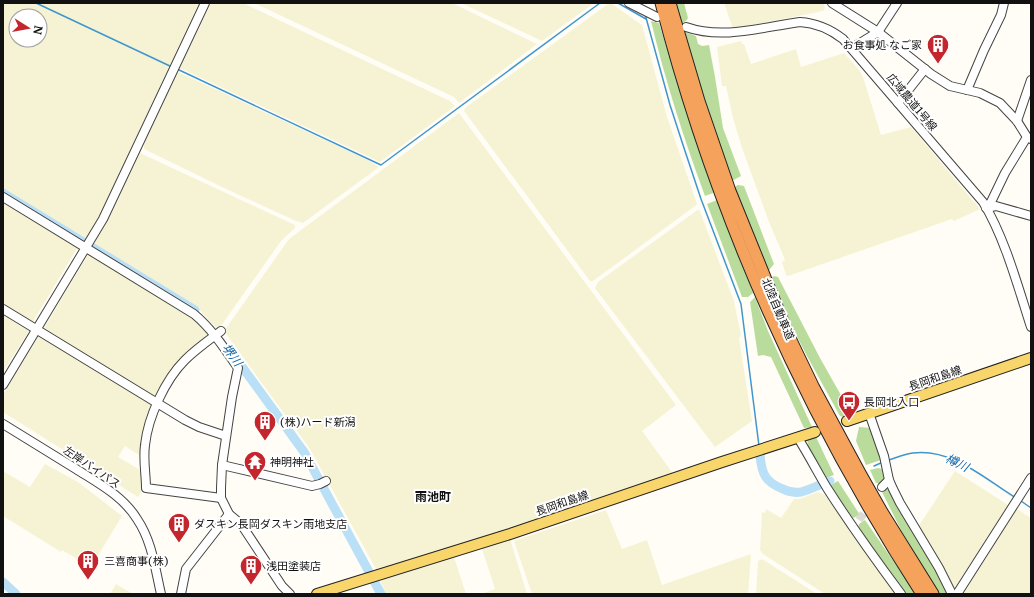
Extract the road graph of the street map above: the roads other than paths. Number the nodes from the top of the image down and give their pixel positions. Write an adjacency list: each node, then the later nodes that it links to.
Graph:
1 (205, 3): 21 (street)
2 (629, 3): 8 (street)
3 (661, 3): 50 (highway, 北陸自動車道)
4 (670, 3): 51 (highway, 北陸自動車道)
5 (832, 3): 10 (street)
6 (897, 3): 10 (street)
7 (1004, 3): 14 (street)
8 (657, 17)
9 (686, 27): 11 (street, 広域農道1号線)
10 (878, 32): 11 (street); 12 (street)
11 (852, 48): 15 (street, 広域農道1号線)
12 (925, 69): 14 (street); 15 (street)
13 (1031, 80): 16 (street)
14 (967, 90): 16 (street)
15 (898, 103): 19 (street, 広域農道1号線)
16 (1017, 121): 17 (street)
17 (1029, 138): 19 (street)
18 (3, 197): 21 (street)
19 (986, 208): 20 (street); 23 (street, 広域農道1号線)
20 (1031, 216)
21 (85, 248): 24 (street); 26 (street)
22 (3, 309): 24 (street)
23 (1031, 327)
24 (37, 329): 28 (street); 29 (street)
25 (221, 331): 26 (street)
26 (214, 336): 29 (street); 34 (street)
27 (1031, 358): 30 (main road, 長岡和島線)
28 (3, 385)
29 (157, 403): 34 (street); 41 (street)
30 (869, 413): 31 (main road, 長岡和島線); 38 (street)
31 (847, 421)
32 (3, 424): 45 (street, 左岸バイパス)
33 (814, 432): 35 (main road, 長岡和島線)
34 (226, 436): 36 (street)
35 (798, 438): 44 (street); 48 (main road, 長岡和島線)
36 (222, 465): 39 (street); 41 (street)
37 (1031, 478): 53 (street)
38 (889, 480): 40 (street); 52 (street)
39 (326, 481)
40 (882, 487)
41 (221, 498): 42 (street)
42 (229, 514): 46 (street); 47 (street)
43 (859, 520): 44 (street)
44 (854, 528): 49 (street)
45 (161, 594)
46 (181, 594)
47 (290, 594)
48 (317, 594)
49 (901, 594)
50 (922, 594)
51 (933, 594)
52 (952, 594)
53 (957, 594)

